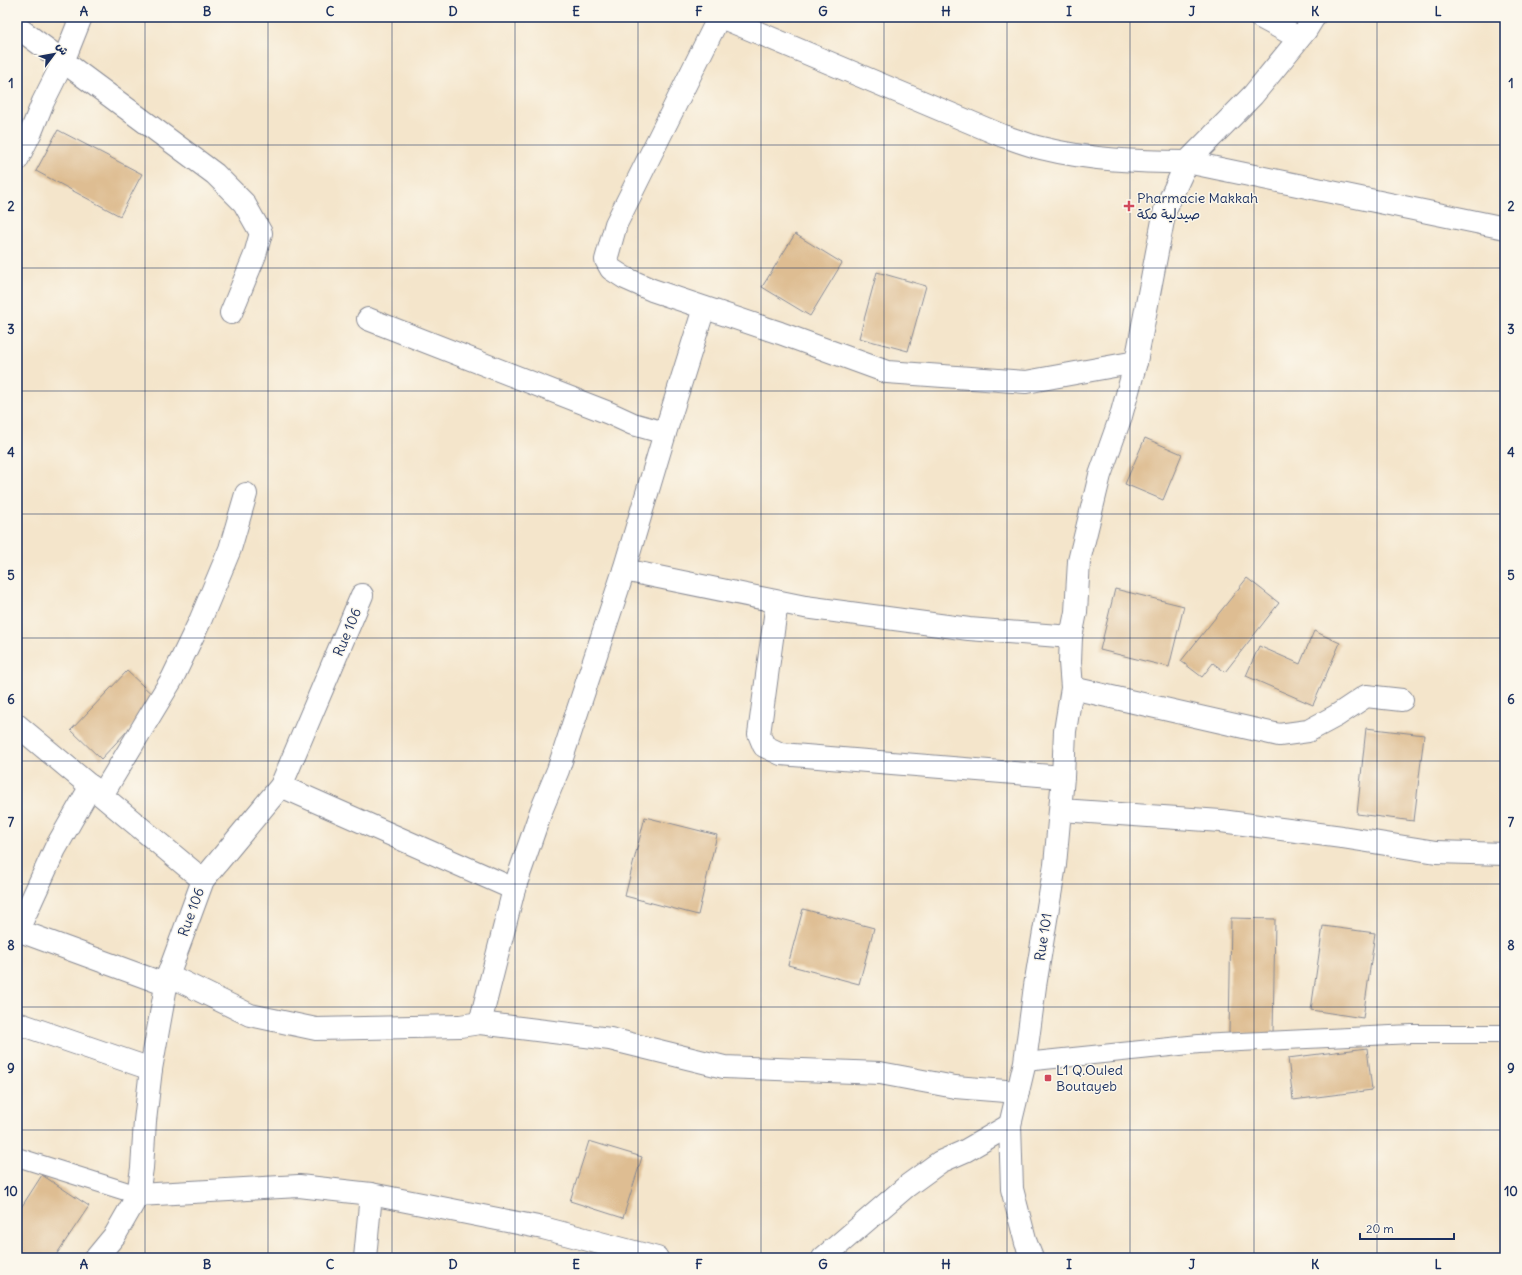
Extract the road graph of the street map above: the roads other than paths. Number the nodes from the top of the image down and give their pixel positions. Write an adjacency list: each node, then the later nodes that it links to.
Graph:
1 (81, 17): 7 (street)
2 (720, 17): 9 (street); 11 (street)
3 (1260, 17): 6 (street)
4 (1314, 17): 6 (street, Rue 101)
5 (17, 27): 7 (street)
6 (1299, 38): 9 (street, Rue 101)
7 (63, 62): 8 (street); 12 (street)
8 (17, 160)
9 (1187, 162): 10 (street); 14 (street, Rue 101)
10 (1505, 228)
11 (704, 308): 14 (street); 15 (street)
12 (231, 313)
13 (368, 319): 15 (street)
14 (1136, 362): 20 (street, Rue 101)
15 (665, 432): 17 (street)
16 (246, 494): 26 (street)
17 (624, 570): 19 (street); 30 (street)
18 (362, 595): 25 (street, Rue 106)
19 (777, 602): 20 (street); 24 (street)
20 (1071, 637): 21 (street, Rue 101)
21 (1072, 688): 22 (street); 24 (street, Rue 101)
22 (1402, 700)
23 (17, 725): 26 (street)
24 (1063, 777): 27 (street, Rue 101)
25 (281, 786): 29 (street, Rue 106); 30 (street)
26 (96, 791): 29 (street); 31 (street)
27 (1061, 810): 28 (street); 36 (street, Rue 101)
28 (1505, 854)
29 (203, 880): 32 (street, Rue 106)
30 (514, 889): 33 (street)
31 (17, 930): 32 (street)
32 (167, 980): 33 (street); 37 (street, Rue 106)
33 (480, 1023): 38 (street)
34 (17, 1024): 37 (street)
35 (1505, 1034): 36 (lane)
36 (1025, 1062): 38 (street, Rue 101)
37 (152, 1069): 42 (street, Rue 106)
38 (1018, 1092): 39 (street, Rue 101)
39 (1010, 1125): 46 (street); 47 (street, Rue 101)
40 (17, 1157): 42 (lane)
41 (372, 1194): 42 (street); 44 (street); 45 (street)
42 (138, 1195): 43 (street, Rue 106)
43 (96, 1258)
44 (365, 1258)
45 (657, 1258)
46 (823, 1258)
47 (1032, 1258)

